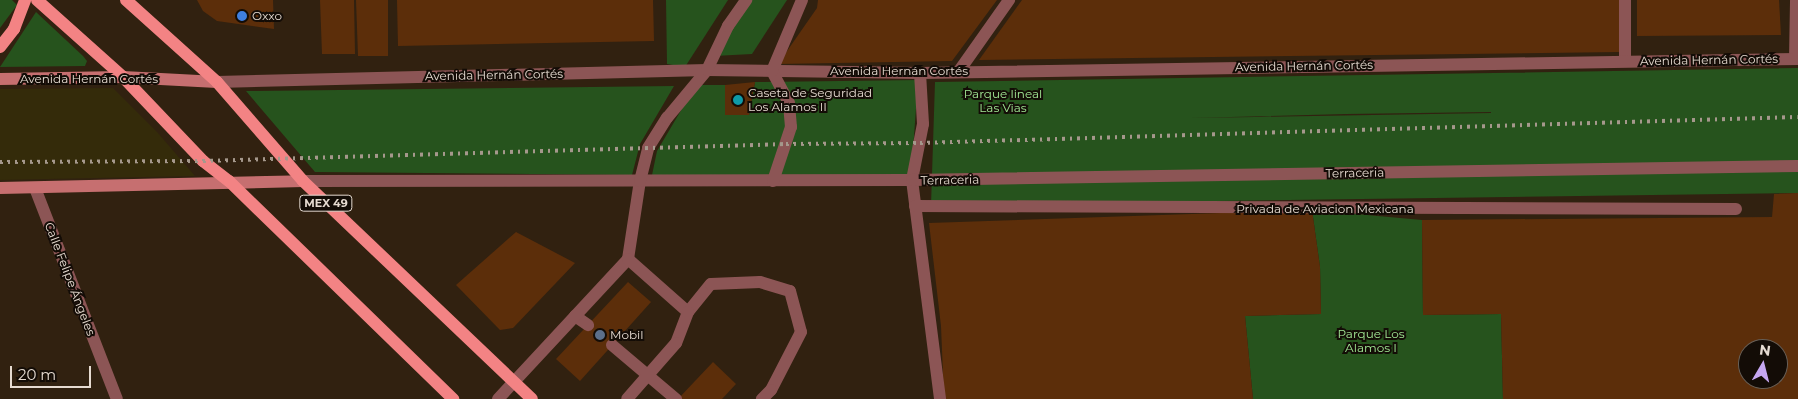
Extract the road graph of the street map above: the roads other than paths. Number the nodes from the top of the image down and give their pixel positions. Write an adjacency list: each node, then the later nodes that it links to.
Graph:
1 (25, 0): 9 (main road)
2 (37, 0): 16 (main road)
3 (126, 0): 18 (main road, MEX 49)
4 (746, 0): 12 (street)
5 (802, 0): 13 (street)
6 (1009, 0): 14 (street)
7 (1625, 0): 11 (street)
8 (1796, 0): 10 (street)
9 (0, 47)
10 (1797, 59): 11 (street, Avenida Hernán Cortés)
11 (1625, 62): 14 (street, Avenida Hernán Cortés)
12 (707, 70): 13 (street, Avenida Hernán Cortés); 18 (street, Avenida Hernán Cortés); 23 (street)
13 (772, 70): 15 (street, Avenida Hernán Cortés); 24 (street)
14 (959, 71): 15 (street, Avenida Hernán Cortés)
15 (920, 73): 20 (street)
16 (123, 77): 17 (main road, Avenida Hernán Cortés); 18 (main road, Avenida Hernán Cortés); 21 (main road)
17 (0, 79)
18 (218, 82): 22 (main road, MEX 49)
19 (1798, 166): 20 (street, Terraceria)
20 (912, 180): 24 (street); 27 (street)
21 (229, 181): 22 (main road); 26 (main road); 37 (main road)
22 (303, 181): 23 (street); 35 (main road, MEX 49)
23 (640, 181): 24 (street); 29 (street)
24 (773, 181)
25 (0, 188): 26 (main road)
26 (35, 188): 36 (street, Calle Felipe Ángeles)
27 (915, 206): 28 (street, Privada de Aviacion Mexicana); 43 (street)
28 (1736, 209)
29 (628, 259): 30 (street); 31 (street)
30 (688, 312): 34 (street); 42 (street)
31 (575, 316): 32 (street); 35 (street)
32 (588, 325)
33 (612, 345): 34 (street)
34 (648, 375): 40 (street); 41 (street)
35 (514, 382): 38 (street); 39 (main road, MEX 49)
36 (116, 399)
37 (453, 399)
38 (498, 399)
39 (532, 399)
40 (627, 399)
41 (676, 399)
42 (762, 399)
43 (940, 399)

